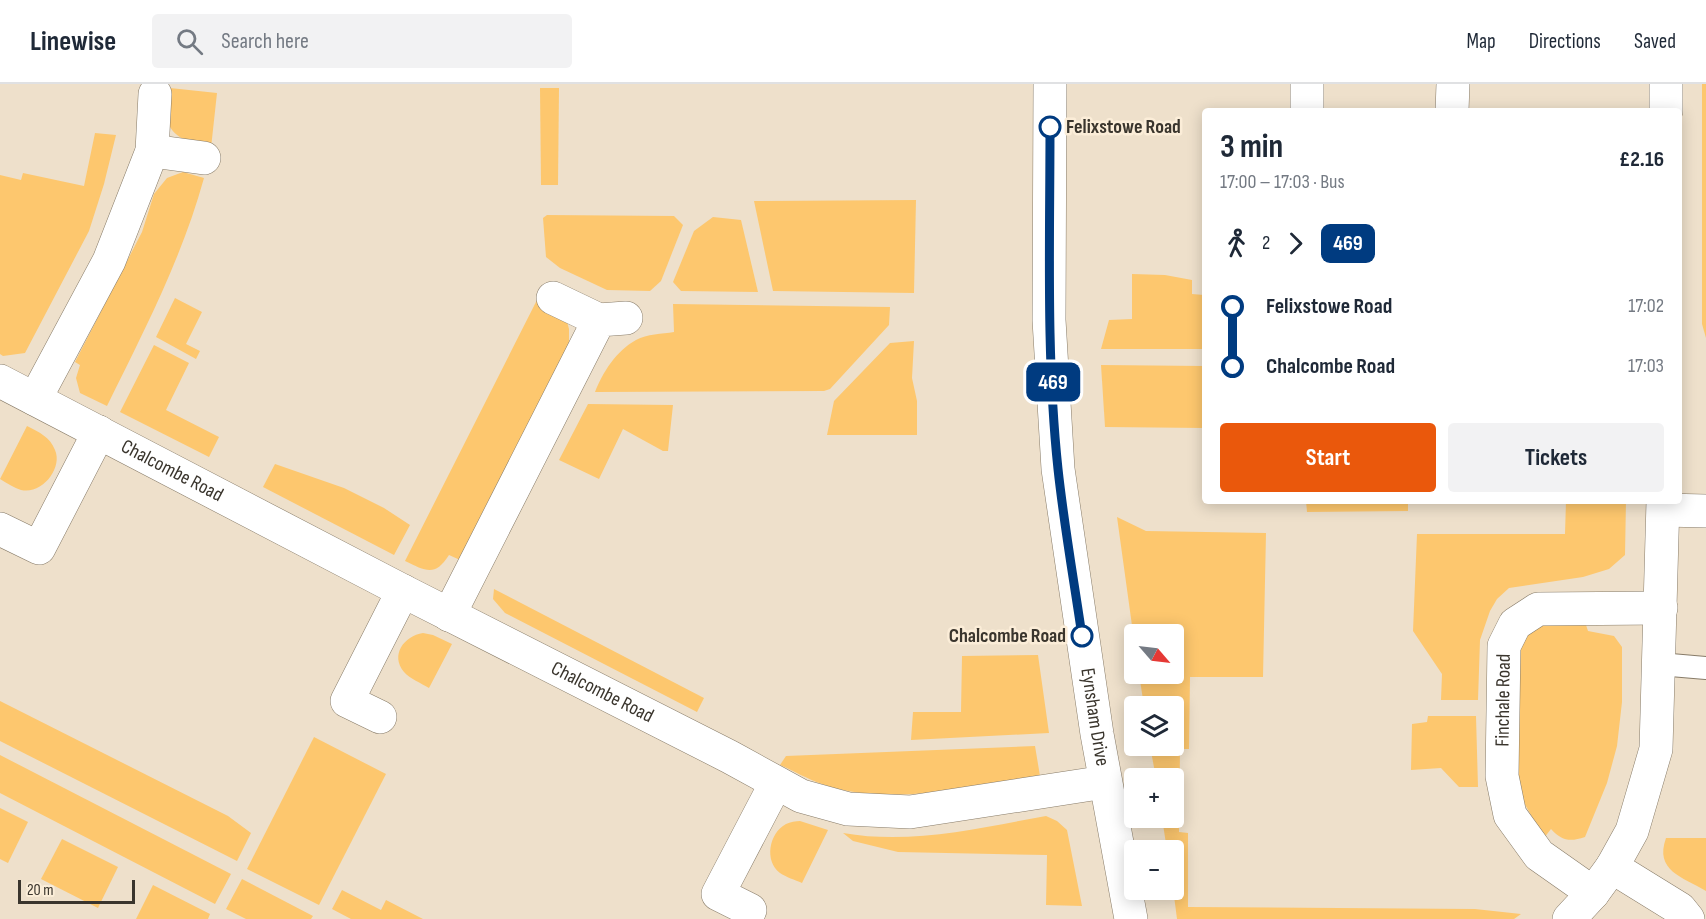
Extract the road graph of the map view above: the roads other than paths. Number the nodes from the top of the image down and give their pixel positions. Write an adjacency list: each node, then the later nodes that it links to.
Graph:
1 (1050, 84): 24 (street, Eynsham Drive)
2 (1307, 84): 6 (street)
3 (1453, 84): 7 (street)
4 (1666, 84): 8 (street)
5 (154, 94): 9 (street)
6 (1307, 108)
7 (1452, 108)
8 (1666, 108)
9 (152, 151): 10 (street); 13 (street)
10 (204, 158)
11 (553, 298): 20 (street)
12 (0, 381): 13 (street, Chalcombe Road)
13 (35, 399): 14 (street, Chalcombe Road)
14 (99, 432): 17 (street, Chalcombe Road); 18 (street, Chalcombe Road)
15 (1663, 506): 16 (street); 19 (street)
16 (1706, 511)
17 (0, 529)
18 (403, 591): 20 (street, Chalcombe Road); 23 (street)
19 (1661, 608): 21 (street); 27 (street, Finchale Road)
20 (449, 615): 25 (street, Chalcombe Road)
21 (1659, 664): 22 (lane); 26 (street)
22 (1706, 668)
23 (380, 717)
24 (1105, 782): 25 (street, Chalcombe Road); 29 (street, Eynsham Drive)
25 (776, 783): 28 (street)
26 (1612, 867): 27 (street); 31 (street)
27 (1593, 893): 30 (street)
28 (750, 910)
29 (1131, 919)
30 (1569, 919)
31 (1688, 919)

